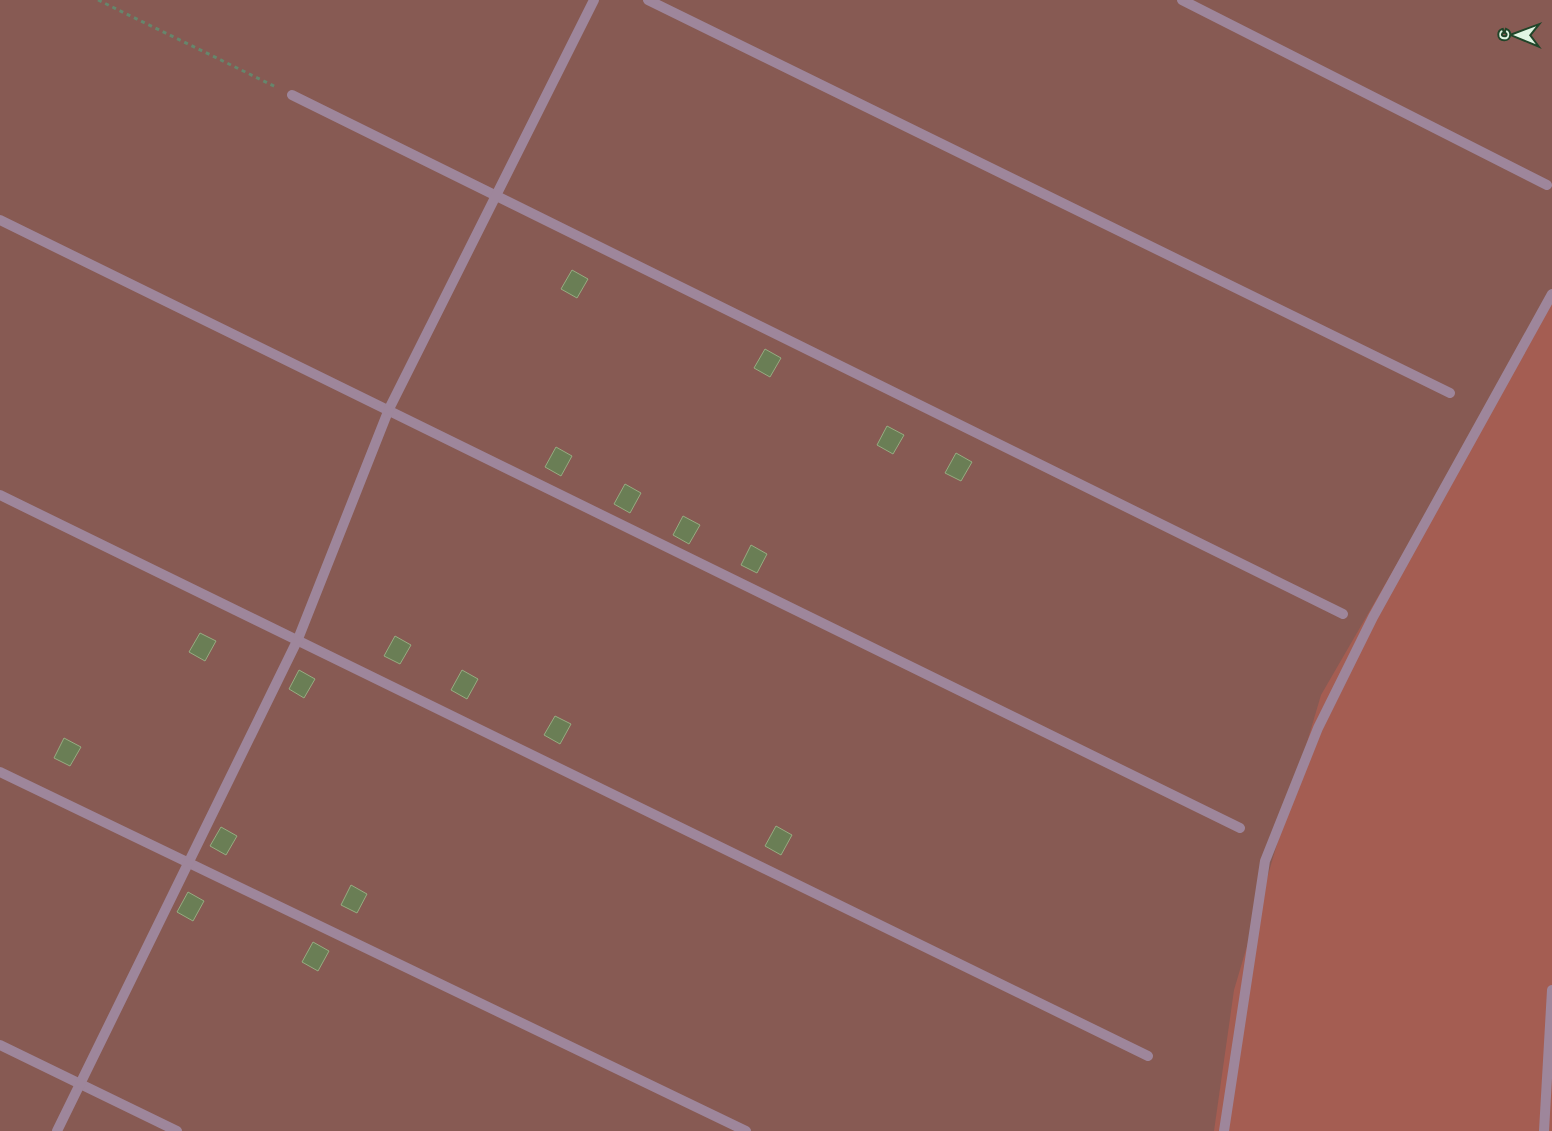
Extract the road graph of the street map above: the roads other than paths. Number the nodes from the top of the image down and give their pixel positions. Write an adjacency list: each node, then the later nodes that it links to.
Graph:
1 (594, 0): 6 (lane)
2 (648, 0): 9 (lane)
3 (1182, 0): 5 (lane)
4 (292, 95): 6 (lane)
5 (1547, 186)
6 (494, 195): 10 (lane); 12 (lane)
7 (0, 220): 10 (lane)
8 (1552, 294): 24 (lane)
9 (1450, 393)
10 (388, 409): 13 (lane); 15 (lane)
11 (0, 495): 13 (lane)
12 (1343, 614)
13 (298, 639): 16 (lane); 19 (lane)
14 (0, 772): 16 (lane)
15 (1240, 828)
16 (188, 863): 20 (lane); 23 (lane)
17 (1552, 990): 25 (lane)
18 (0, 1045): 20 (lane)
19 (1148, 1056)
20 (80, 1084): 21 (lane); 22 (lane)
21 (57, 1131)
22 (178, 1131)
23 (746, 1131)
24 (1224, 1131)
25 (1544, 1131)

